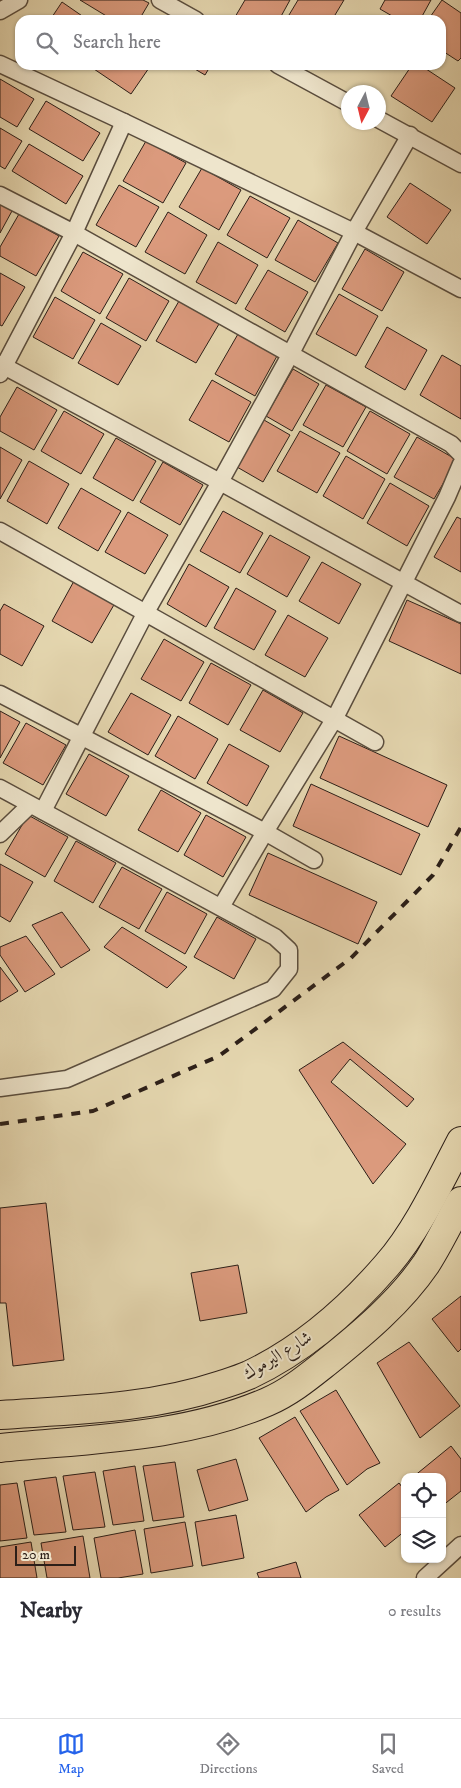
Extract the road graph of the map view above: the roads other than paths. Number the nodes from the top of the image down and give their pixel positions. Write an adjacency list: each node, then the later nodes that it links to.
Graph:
1 (19, 0): 3 (street)
2 (160, 0): 4 (street)
3 (0, 11)
4 (187, 15)
5 (0, 64): 8 (street)
6 (287, 70): 7 (street)
7 (341, 99)
8 (124, 122): 13 (street); 14 (street)
9 (386, 123): 10 (street)
10 (410, 135): 11 (street); 13 (street)
11 (461, 164)
12 (0, 195): 14 (street)
13 (354, 232): 15 (street); 16 (street)
14 (74, 233): 16 (street); 17 (street)
15 (461, 289)
16 (290, 355): 18 (street); 20 (street)
17 (1, 368): 20 (street)
18 (461, 454)
19 (461, 464): 22 (street)
20 (220, 482): 22 (street); 23 (street)
21 (0, 531): 23 (street)
22 (402, 582): 24 (street); 26 (street)
23 (146, 612): 26 (street); 27 (street)
24 (461, 614)
25 (0, 694): 27 (street)
26 (335, 718): 28 (street); 31 (street)
27 (82, 738): 30 (street); 31 (street)
28 (375, 742)
29 (0, 788): 30 (street)
30 (36, 808): 32 (street); 34 (street)
31 (265, 832): 33 (street); 34 (street)
32 (0, 834)
33 (314, 860)
34 (221, 907): 35 (street)
35 (0, 1088)
36 (461, 1141): 38 (highway, شارع اليرموك)
37 (461, 1201): 39 (highway, شارع اليرموك)
38 (0, 1415)
39 (0, 1448)
40 (461, 1546): 41 (street)
41 (425, 1578)

